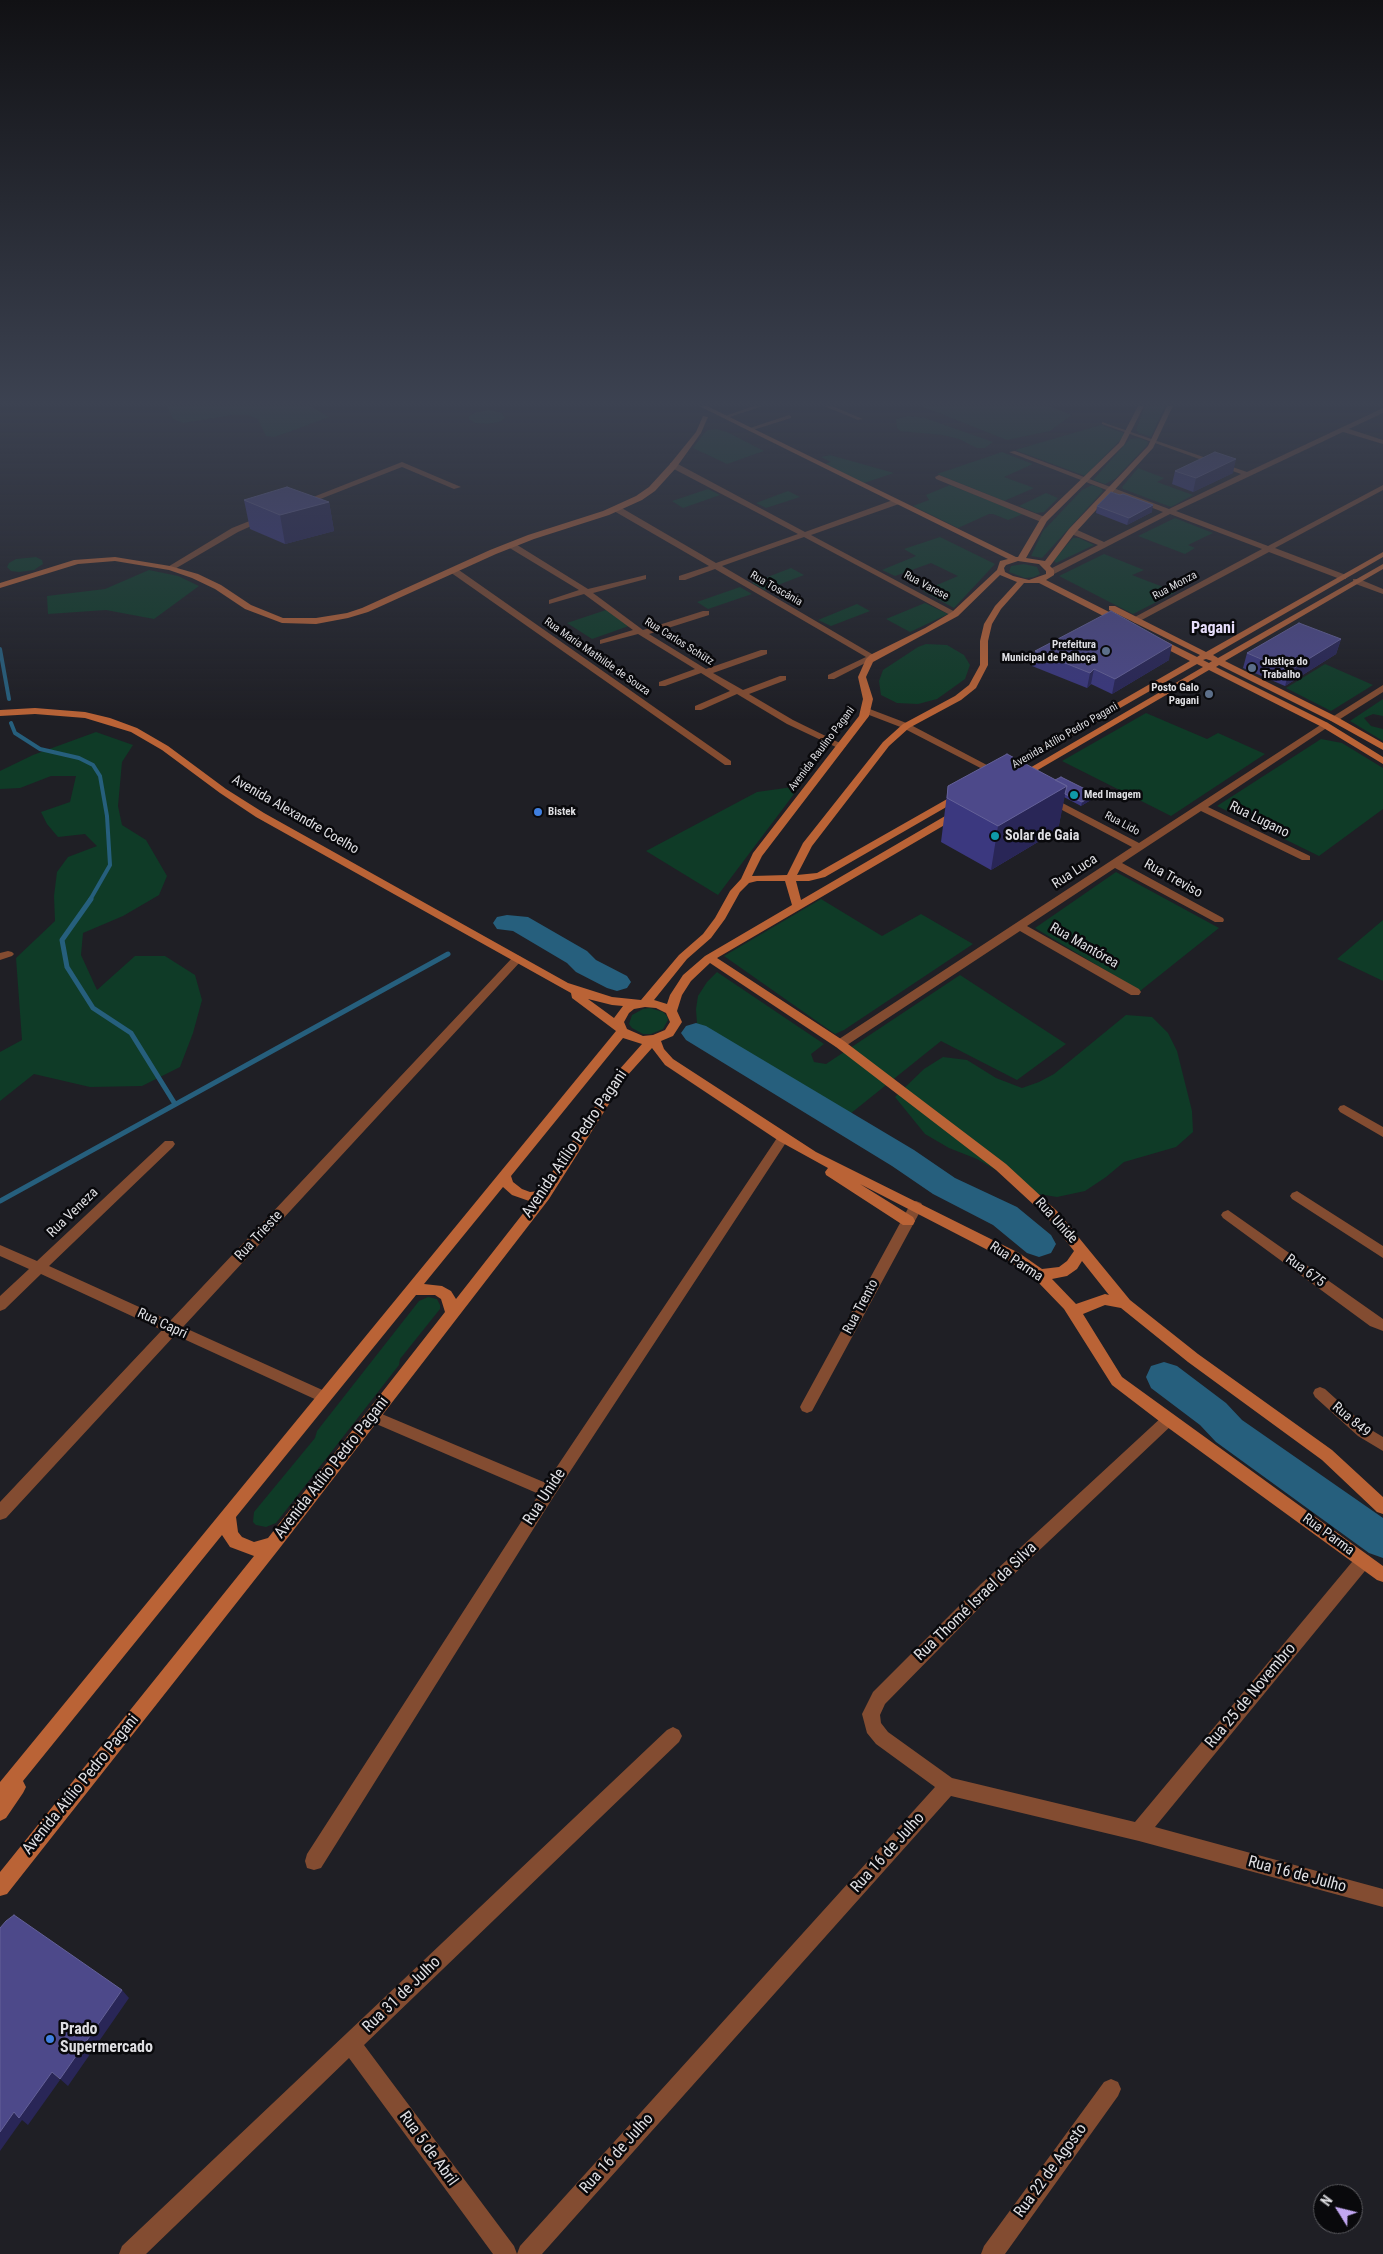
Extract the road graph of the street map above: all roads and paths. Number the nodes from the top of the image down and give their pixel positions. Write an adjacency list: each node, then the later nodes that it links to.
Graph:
1 (611, 511): 15 (main road)
2 (621, 511): 22 (street, Rua Toscânia)
3 (761, 511): 14 (street, Rua Varese)
4 (870, 511): 14 (street)
5 (906, 511): 20 (main road)
6 (1023, 511): 12 (street)
7 (1053, 511): 12 (main road)
8 (1091, 511): 13 (main road)
9 (1337, 511): 17 (street, Rua Monza)
10 (1170, 512): 16 (street); 17 (street)
11 (270, 516): 25 (street)
12 (1044, 520): 20 (main road)
13 (1072, 531): 16 (street); 21 (main road)
14 (804, 534): 22 (street); 38 (street, Rua Varese)
15 (511, 545): 26 (main road); 34 (street, Rua Carlos Schütz)
16 (1106, 545): 28 (street)
17 (1268, 548): 29 (street); 39 (street, Rua Monza)
18 (1383, 554): 29 (main road, Avenida Atílio Pedro Pagani)
19 (994, 559): 24 (main road)
20 (1017, 559): 21 (main road); 24 (main road)
21 (1046, 565): 28 (main road)
22 (714, 566): 30 (street); 44 (street, Rua Toscânia)
23 (1383, 566): 32 (main road, Avenida Atílio Pedro Pagani)
24 (1001, 567): 31 (main road); 38 (main road)
25 (170, 568): 26 (main road); 33 (main road)
26 (453, 570): 62 (street, Rua Maria Mathilde de Souza)
27 (643, 576): 34 (street)
28 (1046, 576): 31 (main road); 39 (main road); 45 (main road)
29 (1343, 576): 43 (main road, Avenida Atílio Pedro Pagani)
30 (682, 578)
31 (1022, 581): 58 (main road)
32 (1356, 582): 35 (street); 46 (main road, Avenida Atílio Pedro Pagani)
33 (0, 586)
34 (587, 592): 36 (street); 40 (street, Rua Carlos Schütz)
35 (1383, 592)
36 (552, 602)
37 (706, 613): 40 (street)
38 (955, 614): 44 (main road)
39 (1136, 620): 43 (main road)
40 (640, 632): 41 (street); 48 (street, Rua Carlos Schütz)
41 (603, 642)
42 (764, 652): 48 (street)
43 (1207, 655): 45 (main road, Avenida Atílio Pedro Pagani); 46 (main road)
44 (873, 656): 49 (street); 55 (main road, Avenida Raulino Pagani)
45 (1197, 660): 47 (main road); 63 (main road, Avenida Atílio Pedro Pagani)
46 (1219, 661): 47 (main road, Avenida Atílio Pedro Pagani); 57 (main road)
47 (1209, 667): 57 (main road); 64 (main road, Avenida Atílio Pedro Pagani)
48 (704, 671): 51 (street); 53 (street, Rua Carlos Schütz)
49 (831, 677)
50 (783, 678): 53 (street)
51 (662, 684)
52 (1383, 688): 57 (street, Rua Luca)
53 (741, 692): 54 (street); 59 (street, Rua Carlos Schütz)
54 (698, 708)
55 (867, 711): 58 (street); 59 (main road, Avenida Raulino Pagani)
56 (0, 713): 78 (main road, Avenida Alexandre Coelho)
57 (1330, 722): 60 (main road); 61 (main road); 67 (street, Rua Luca)
58 (906, 726): 63 (street); 72 (main road)
59 (841, 746): 73 (main road, Avenida Raulino Pagani)
60 (1383, 747)
61 (1383, 761)
62 (728, 763)
63 (995, 776)
64 (1017, 783)
65 (965, 793): 72 (main road)
66 (1037, 793): 69 (street, Rua Lido)
67 (1201, 807): 69 (street, Rua Luca); 70 (street, Rua Lugano)
68 (962, 810): 74 (main road)
69 (1139, 847): 71 (street, Rua Luca)
70 (1306, 858)
71 (1114, 863): 75 (street, Rua Treviso); 76 (street, Rua Luca)
72 (790, 879): 73 (main road); 74 (main road)
73 (746, 880): 81 (main road)
74 (798, 905): 77 (main road)
75 (1219, 920)
76 (1019, 926): 80 (street, Rua Mantórea); 85 (street, Rua Luca)
77 (709, 958): 82 (main road); 85 (main road, Rua Unide)
78 (517, 959): 79 (main road, Avenida Alexandre Coelho); 108 (street, Rua Trieste)
79 (564, 986): 81 (main road, Avenida Alexandre Coelho); 83 (main road, Avenida Alexandre Coelho)
80 (1135, 992)
81 (642, 1003): 82 (main road); 83 (main road)
82 (671, 1011): 84 (main road)
83 (621, 1029): 84 (main road); 91 (main road, Avenida Atílio Pedro Pagani)
84 (653, 1040): 88 (main road, Rua Parma); 92 (main road, Avenida Atílio Pedro Pagani)
85 (840, 1044): 98 (main road, Rua Unide)
86 (1344, 1109): 87 (street)
87 (1383, 1132)
88 (783, 1138): 90 (main road, Rua Parma); 115 (street, Rua Unide)
89 (169, 1144): 100 (street, Rua Veneza)
90 (812, 1156): 94 (main road, Rua Parma); 96 (main road)
91 (504, 1175): 92 (main road); 102 (main road, Avenida Atílio Pedro Pagani)
92 (544, 1196): 105 (main road, Avenida Atílio Pedro Pagani)
93 (1297, 1196): 99 (street)
94 (916, 1206): 96 (street, Rua Trento); 101 (main road, Rua Parma)
95 (1228, 1215): 107 (street, Rua 675)
96 (908, 1221): 111 (street, Rua Trento)
97 (0, 1250): 100 (street, Rua Capri)
98 (1082, 1251): 101 (main road); 103 (main road, Rua Unide)
99 (1383, 1254)
100 (39, 1268): 104 (street, Rua Veneza); 108 (street, Rua Capri)
101 (1040, 1275): 106 (main road, Rua Parma)
102 (412, 1289): 105 (main road); 110 (main road, Avenida Atílio Pedro Pagani)
103 (1125, 1304): 106 (main road); 116 (main road, Rua Unide)
104 (0, 1305)
105 (452, 1312): 112 (main road, Avenida Atílio Pedro Pagani)
106 (1076, 1315): 113 (main road, Rua Parma)
107 (1383, 1325)
108 (172, 1328): 110 (street, Rua Capri); 117 (street, Rua Trieste)
109 (1320, 1393): 114 (street, Rua 849)
110 (324, 1397): 118 (main road, Avenida Atílio Pedro Pagani)
111 (807, 1407)
112 (372, 1416): 115 (street); 119 (main road, Avenida Atílio Pedro Pagani)
113 (1168, 1420): 120 (main road, Rua Parma); 124 (street, Rua Thomé Israel da Silva)
114 (1383, 1445)
115 (548, 1491): 128 (street, Rua Unide)
116 (1383, 1507)
117 (0, 1513)
118 (228, 1515): 119 (main road); 123 (main road, Avenida Atílio Pedro Pagani)
119 (273, 1544): 129 (main road, Avenida Atílio Pedro Pagani)
120 (1363, 1560): 121 (main road, Rua Parma); 127 (street, Rua 25 de Novembro)
121 (1383, 1576)
122 (673, 1736): 131 (street, Rua 31 de Julho)
123 (26, 1764): 125 (main road, Avenida Atílio Pedro Pagani); 126 (main road)
124 (948, 1786): 127 (street, Rua 16 de Julho); 135 (street, Rua 16 de Julho)
125 (0, 1796)
126 (0, 1812)
127 (1139, 1832): 130 (street, Rua 16 de Julho)
128 (314, 1861)
129 (0, 1887)
130 (1383, 1898)
131 (350, 2044): 133 (street, Rua 31 de Julho); 134 (street, Rua 5 de Abril)
132 (1111, 2089): 136 (street, Rua 22 de Agosto)
133 (130, 2254)
134 (506, 2254)
135 (528, 2254)
136 (992, 2254)

